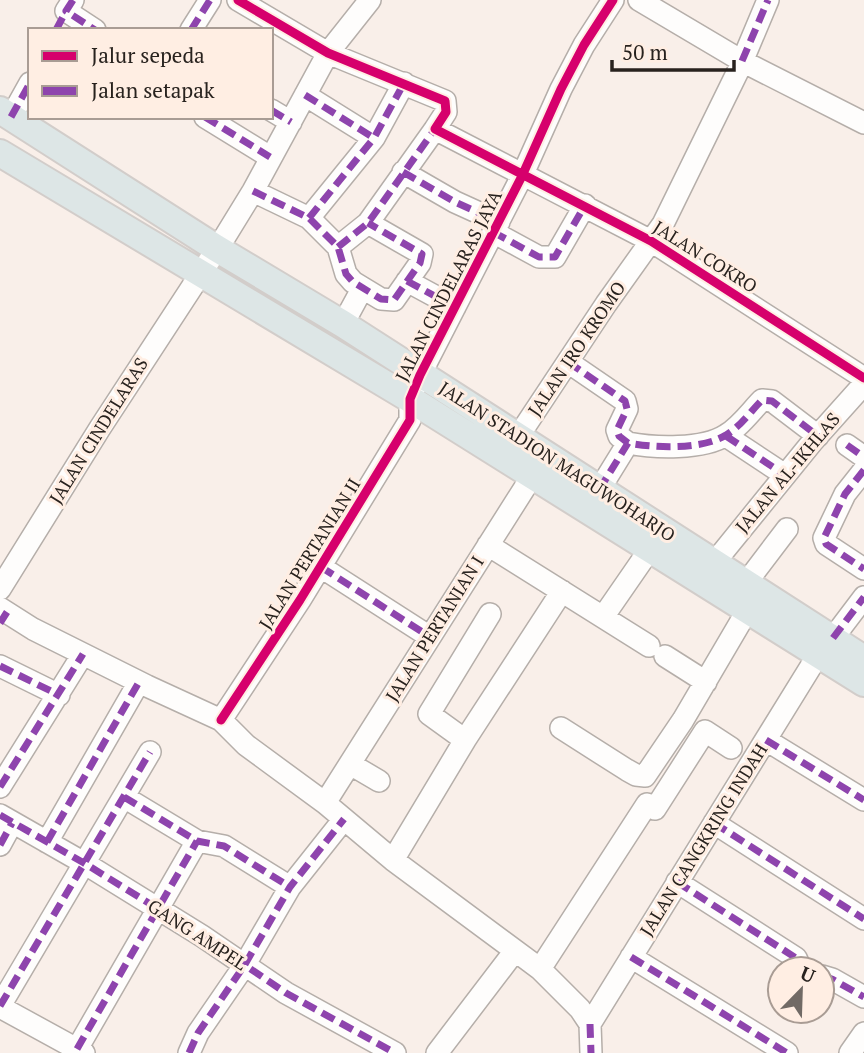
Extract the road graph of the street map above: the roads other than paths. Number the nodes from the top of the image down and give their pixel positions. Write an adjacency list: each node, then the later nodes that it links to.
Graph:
1 (210, 0): 9 (street)
2 (238, 0): 10 (street)
3 (370, 0): 10 (street, JALAN CINDELARAS)
4 (612, 0): 25 (street, JALAN CINDELARAS JAYA)
5 (639, 0): 11 (street)
6 (768, 0): 11 (street, JALAN IRO KROMO)
7 (65, 14): 8 (street)
8 (91, 28)
9 (192, 28)
10 (328, 53): 12 (street); 14 (street, JALAN CINDELARAS)
11 (741, 61): 19 (street); 31 (street, JALAN IRO KROMO)
12 (404, 83): 20 (street); 21 (street)
13 (28, 86): 16 (street)
14 (305, 95): 18 (street, JALAN CINDELARAS); 21 (street)
15 (273, 111): 18 (street)
16 (6, 114): 33 (main road, JALAN STADION MAGUWOHARJO)
17 (208, 119): 23 (street)
18 (291, 122): 23 (street, JALAN CINDELARAS)
19 (864, 123)
20 (435, 129): 24 (street); 25 (street, JALAN COKRO)
21 (374, 138): 28 (street)
22 (0, 153): 34 (main road, JALAN STADION MAGUWOHARJO)
23 (270, 157): 26 (street, JALAN CINDELARAS)
24 (404, 172): 29 (street); 30 (street)
25 (522, 176): 27 (street, JALAN COKRO); 30 (street, JALAN CINDELARAS JAYA)
26 (253, 191): 28 (street); 33 (street, JALAN CINDELARAS)
27 (585, 205): 30 (street); 31 (street, JALAN COKRO)
28 (309, 218): 32 (street)
29 (368, 223): 32 (street); 35 (street)
30 (496, 227): 37 (street, JALAN CINDELARAS JAYA)
31 (651, 240): 39 (street, JALAN IRO KROMO); 40 (street, JALAN COKRO)
32 (338, 247): 36 (street)
33 (216, 248): 34 (street, JALAN CINDELARAS); 38 (main road, JALAN STADION MAGUWOHARJO)
34 (200, 274): 42 (main road, JALAN STADION MAGUWOHARJO); 58 (street, JALAN CINDELARAS)
35 (408, 281): 36 (street); 37 (street)
36 (362, 289): 38 (street)
37 (455, 307): 42 (street, JALAN CINDELARAS JAYA)
38 (343, 324): 42 (main road, JALAN STADION MAGUWOHARJO)
39 (568, 362): 45 (street); 46 (street, JALAN IRO KROMO)
40 (864, 378)
41 (864, 384): 44 (street, JALAN AL-IKHLAS)
42 (415, 387): 46 (main road, JALAN STADION MAGUWOHARJO); 55 (street, JALAN PERTANIAN II)
43 (726, 436): 44 (street); 45 (street); 49 (street)
44 (818, 436): 49 (street, JALAN AL-IKHLAS)
45 (628, 443): 50 (street)
46 (511, 448): 47 (main road, JALAN STADION MAGUWOHARJO)
47 (539, 465): 50 (main road, JALAN STADION MAGUWOHARJO); 52 (street, JALAN PERTANIAN I); 53 (main road, JALAN STADION MAGUWOHARJO)
48 (864, 470): 56 (street)
49 (785, 475): 54 (street, JALAN AL-IKHLAS)
50 (599, 489): 54 (main road, JALAN STADION MAGUWOHARJO)
51 (787, 529): 57 (street)
52 (488, 545): 59 (street); 65 (street, JALAN PERTANIAN I)
53 (650, 549): 61 (main road, JALAN STADION MAGUWOHARJO); 64 (street)
54 (714, 563): 57 (main road, JALAN STADION MAGUWOHARJO)
55 (321, 567): 65 (street); 73 (street, JALAN PERTANIAN II)
56 (864, 569)
57 (746, 583): 66 (main road, JALAN STADION MAGUWOHARJO)
58 (0, 589)
59 (562, 591): 64 (street); 77 (street)
60 (864, 597): 66 (street, JALAN CANGKRING INDAH)
61 (747, 611): 66 (main road, JALAN STADION MAGUWOHARJO); 71 (street)
62 (490, 614): 77 (street)
63 (2, 615): 67 (street)
64 (603, 617): 71 (street)
65 (430, 637): 81 (street, JALAN PERTANIAN I)
66 (825, 647): 69 (main road, JALAN STADION MAGUWOHARJO); 78 (street, JALAN CANGKRING INDAH)
67 (83, 654): 70 (street); 72 (street)
68 (0, 666): 72 (street)
69 (862, 673)
70 (138, 682): 73 (street); 91 (street)
71 (706, 682): 74 (street)
72 (59, 695): 83 (street)
73 (221, 720): 86 (street)
74 (684, 720): 75 (street); 76 (street)
75 (561, 728)
76 (705, 731): 79 (street); 103 (street)
77 (465, 740): 93 (street)
78 (766, 740): 85 (street); 89 (street, JALAN CANGKRING INDAH)
79 (731, 748)
80 (150, 752): 84 (street)
81 (350, 764): 82 (street); 86 (street, JALAN PERTANIAN I)
82 (379, 781)
83 (0, 787)
84 (124, 797): 90 (street); 94 (street)
85 (864, 800)
86 (325, 803): 88 (street)
87 (6, 819): 91 (street, GANG AMPEL); 92 (street)
88 (344, 819): 93 (street); 96 (street)
89 (714, 823): 95 (street, JALAN CANGKRING INDAH); 98 (street)
90 (197, 841): 96 (street); 97 (street)
91 (47, 842): 94 (street, GANG AMPEL)
92 (0, 845)
93 (393, 860): 99 (street)
94 (84, 863): 97 (street, GANG AMPEL); 106 (street)
95 (677, 882): 100 (street); 101 (street, JALAN CANGKRING INDAH)
96 (290, 887): 102 (street)
97 (158, 909): 102 (street, GANG AMPEL); 109 (street)
98 (864, 919)
99 (514, 952): 103 (street); 112 (street)
100 (791, 955)
101 (631, 957): 107 (street, JALAN CANGKRING INDAH); 114 (street)
102 (244, 965): 110 (street); 111 (street, GANG AMPEL)
103 (540, 969): 107 (street)
104 (836, 981): 105 (street)
105 (864, 997)
106 (0, 1006): 109 (street)
107 (590, 1024): 113 (street)
108 (864, 1033): 115 (street)
109 (80, 1051)
110 (189, 1053)
111 (395, 1053)
112 (436, 1053)
113 (591, 1053)
114 (787, 1053)
115 (850, 1053)

